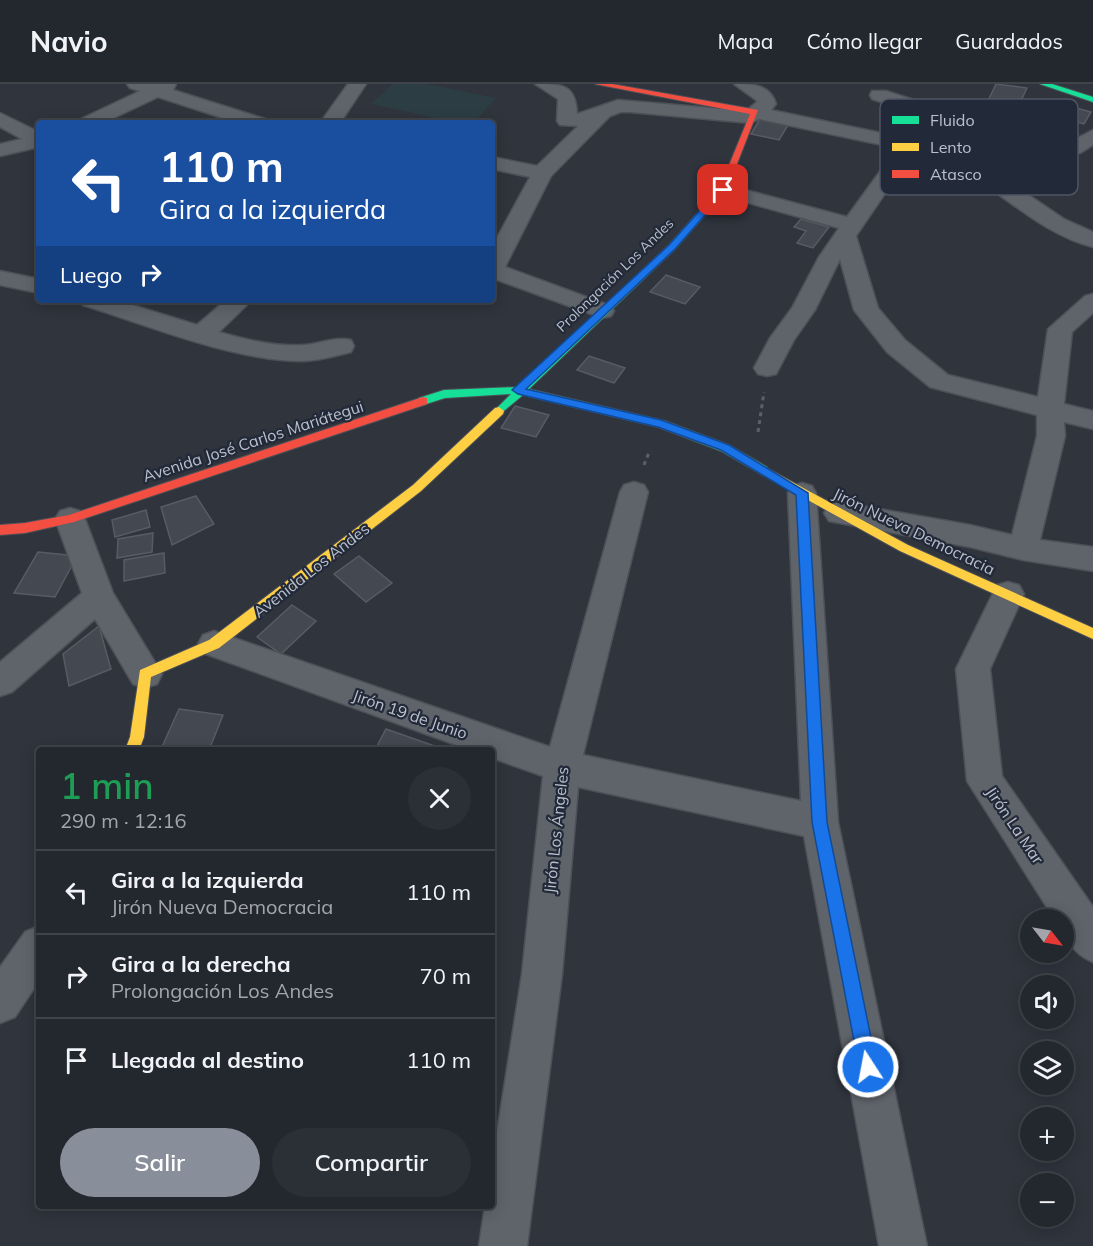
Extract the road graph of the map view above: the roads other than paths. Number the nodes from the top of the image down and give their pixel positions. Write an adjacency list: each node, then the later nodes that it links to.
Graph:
1 (136, 84): 7 (street)
2 (357, 84): 17 (street)
3 (544, 84): 11 (street)
4 (599, 84): 12 (main road)
5 (743, 84): 12 (street)
6 (1044, 84): 10 (main road)
7 (163, 87): 15 (street); 16 (street)
8 (887, 89): 9 (street); 13 (street)
9 (913, 99)
10 (1093, 100)
11 (603, 112): 12 (street); 25 (street)
12 (753, 114): 13 (street); 27 (main road, Prolongación Los Andes)
13 (854, 118): 18 (street)
14 (0, 119): 20 (street)
15 (94, 120)
16 (250, 120)
17 (332, 120)
18 (880, 130)
19 (1093, 136): 22 (street)
20 (36, 138)
21 (36, 141): 23 (street)
22 (1078, 145)
23 (0, 150)
24 (495, 164): 25 (street)
25 (542, 173): 31 (street)
26 (880, 187): 29 (street)
27 (723, 190): 29 (street); 38 (main road, Prolongación Los Andes)
28 (1014, 195): 30 (street)
29 (849, 231): 41 (street); 43 (street)
30 (1093, 240)
31 (495, 263)
32 (495, 270): 38 (street)
33 (0, 278): 34 (street)
34 (36, 285)
35 (1093, 302): 43 (street)
36 (101, 303): 39 (street)
37 (237, 303): 39 (street)
38 (602, 311): 42 (main road, Prolongación Los Andes)
39 (203, 333): 40 (street)
40 (342, 346)
41 (767, 368)
42 (518, 390): 46 (main road, Jirón Nueva Democracia); 48 (main road, Avenida José Carlos Mariátegui); 55 (main road, Avenida Los Andes)
43 (1050, 410): 44 (street); 50 (street)
44 (1093, 420)
45 (634, 492): 59 (street, Jirón Los Ángeles)
46 (802, 493): 47 (main road, Jirón Nueva Democracia); 60 (street)
47 (839, 513): 50 (street); 52 (main road, Jirón Nueva Democracia)
48 (70, 519): 49 (main road, Avenida José Carlos Mariátegui); 53 (street)
49 (0, 530)
50 (1023, 549): 51 (street)
51 (1093, 559)
52 (1008, 594): 54 (main road, Jirón Nueva Democracia); 61 (street, Jirón La Mar)
53 (99, 597): 56 (street); 57 (street)
54 (1093, 634)
55 (214, 644): 56 (main road, Avenida Los Andes); 59 (street, Jirón 19 de Junio)
56 (145, 674): 58 (main road)
57 (0, 682)
58 (133, 747)
59 (562, 767): 60 (street, Jirón 19 de Junio); 64 (street, Jirón Los Ángeles)
60 (820, 822): 65 (street)
61 (1093, 942)
62 (36, 950): 63 (street)
63 (0, 1002)
64 (503, 1246)
65 (903, 1246)

